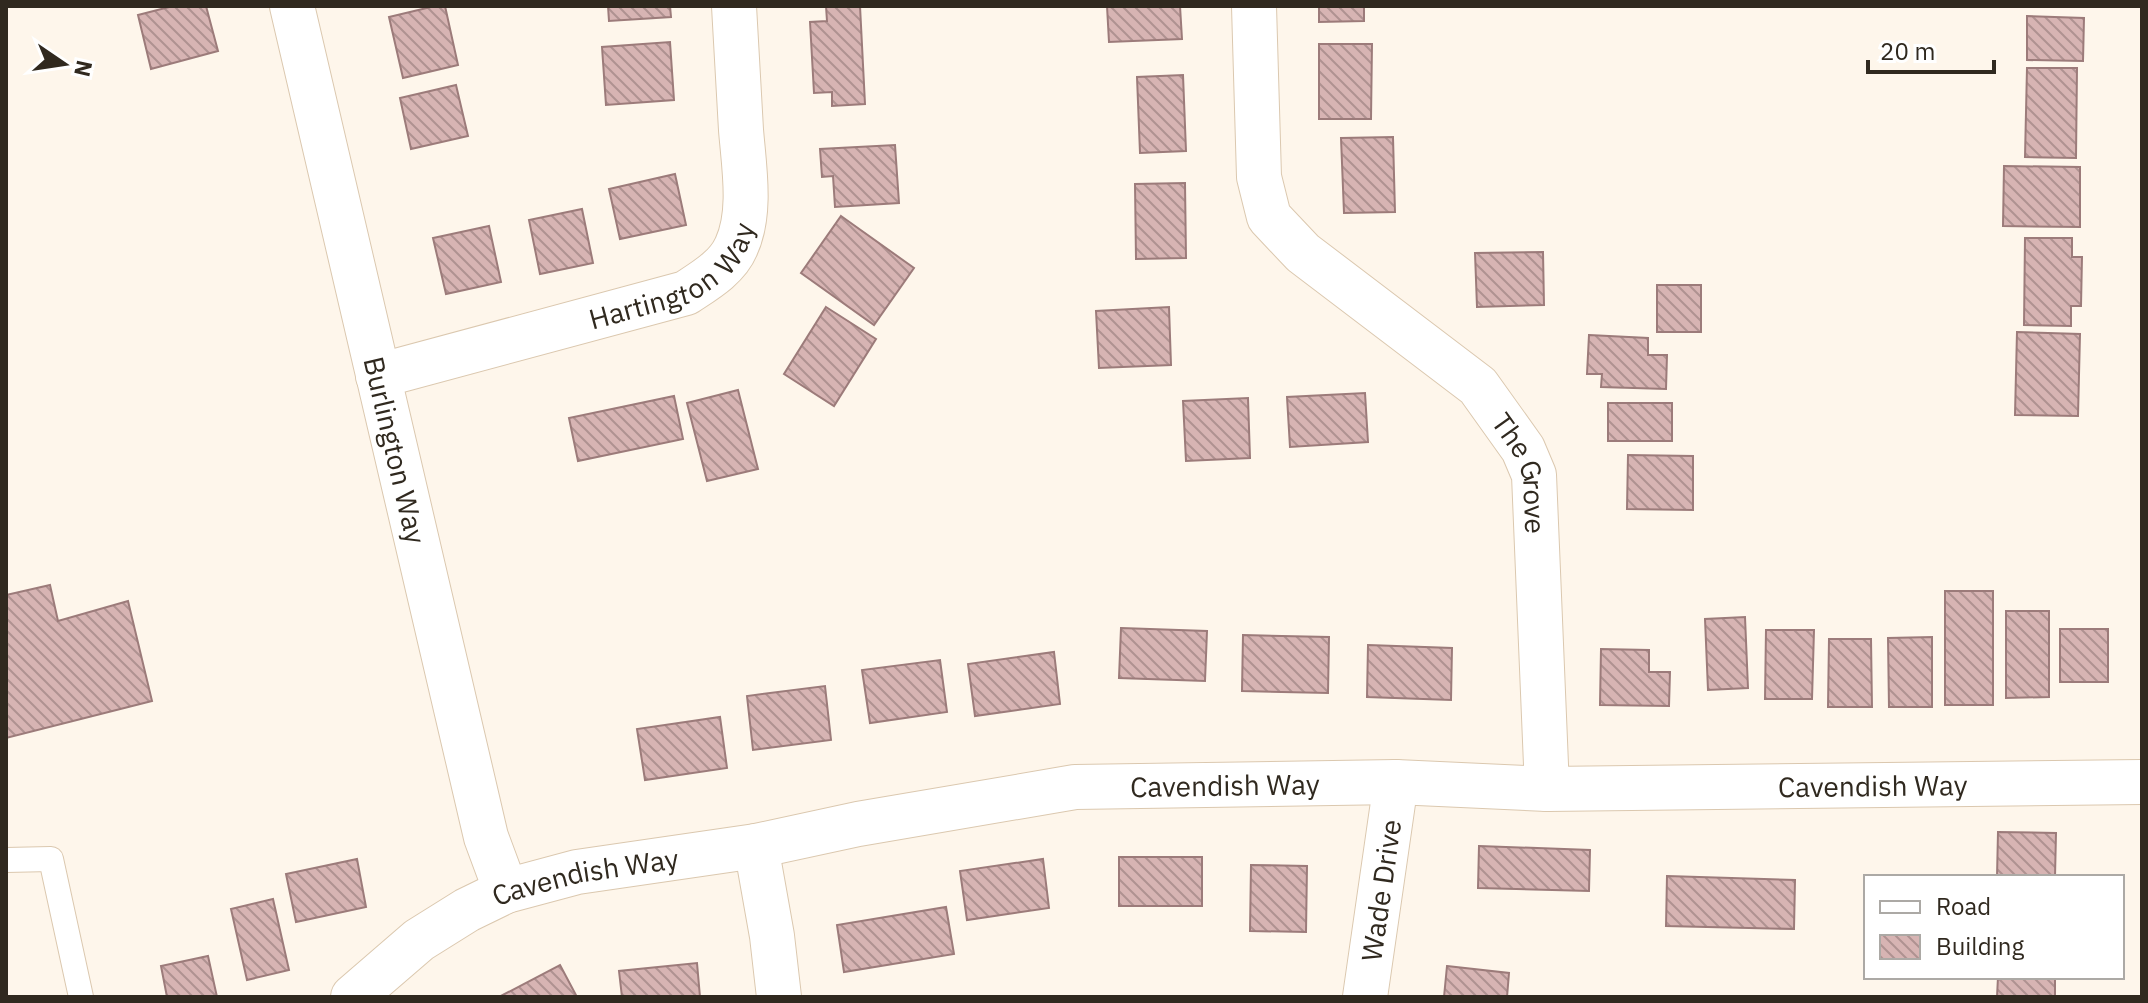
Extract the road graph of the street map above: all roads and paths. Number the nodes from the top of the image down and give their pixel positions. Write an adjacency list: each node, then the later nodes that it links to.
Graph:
1 (292, 6): 4 (street, Burlington Way)
2 (734, 6): 4 (street, Hartington Way)
3 (1254, 6): 7 (street, The Grove)
4 (378, 376): 10 (street, Burlington Way)
5 (1396, 782): 7 (street, Cavendish Way); 8 (street, Cavendish Way); 14 (street, Wade Drive)
6 (2142, 782): 7 (street, Cavendish Way)
7 (1547, 789)
8 (756, 846): 10 (street, Cavendish Way); 13 (street)
9 (6, 860): 11 (lane)
10 (506, 891): 12 (street, Cavendish Way)
11 (81, 997)
12 (353, 997)
13 (779, 997)
14 (1365, 997)

